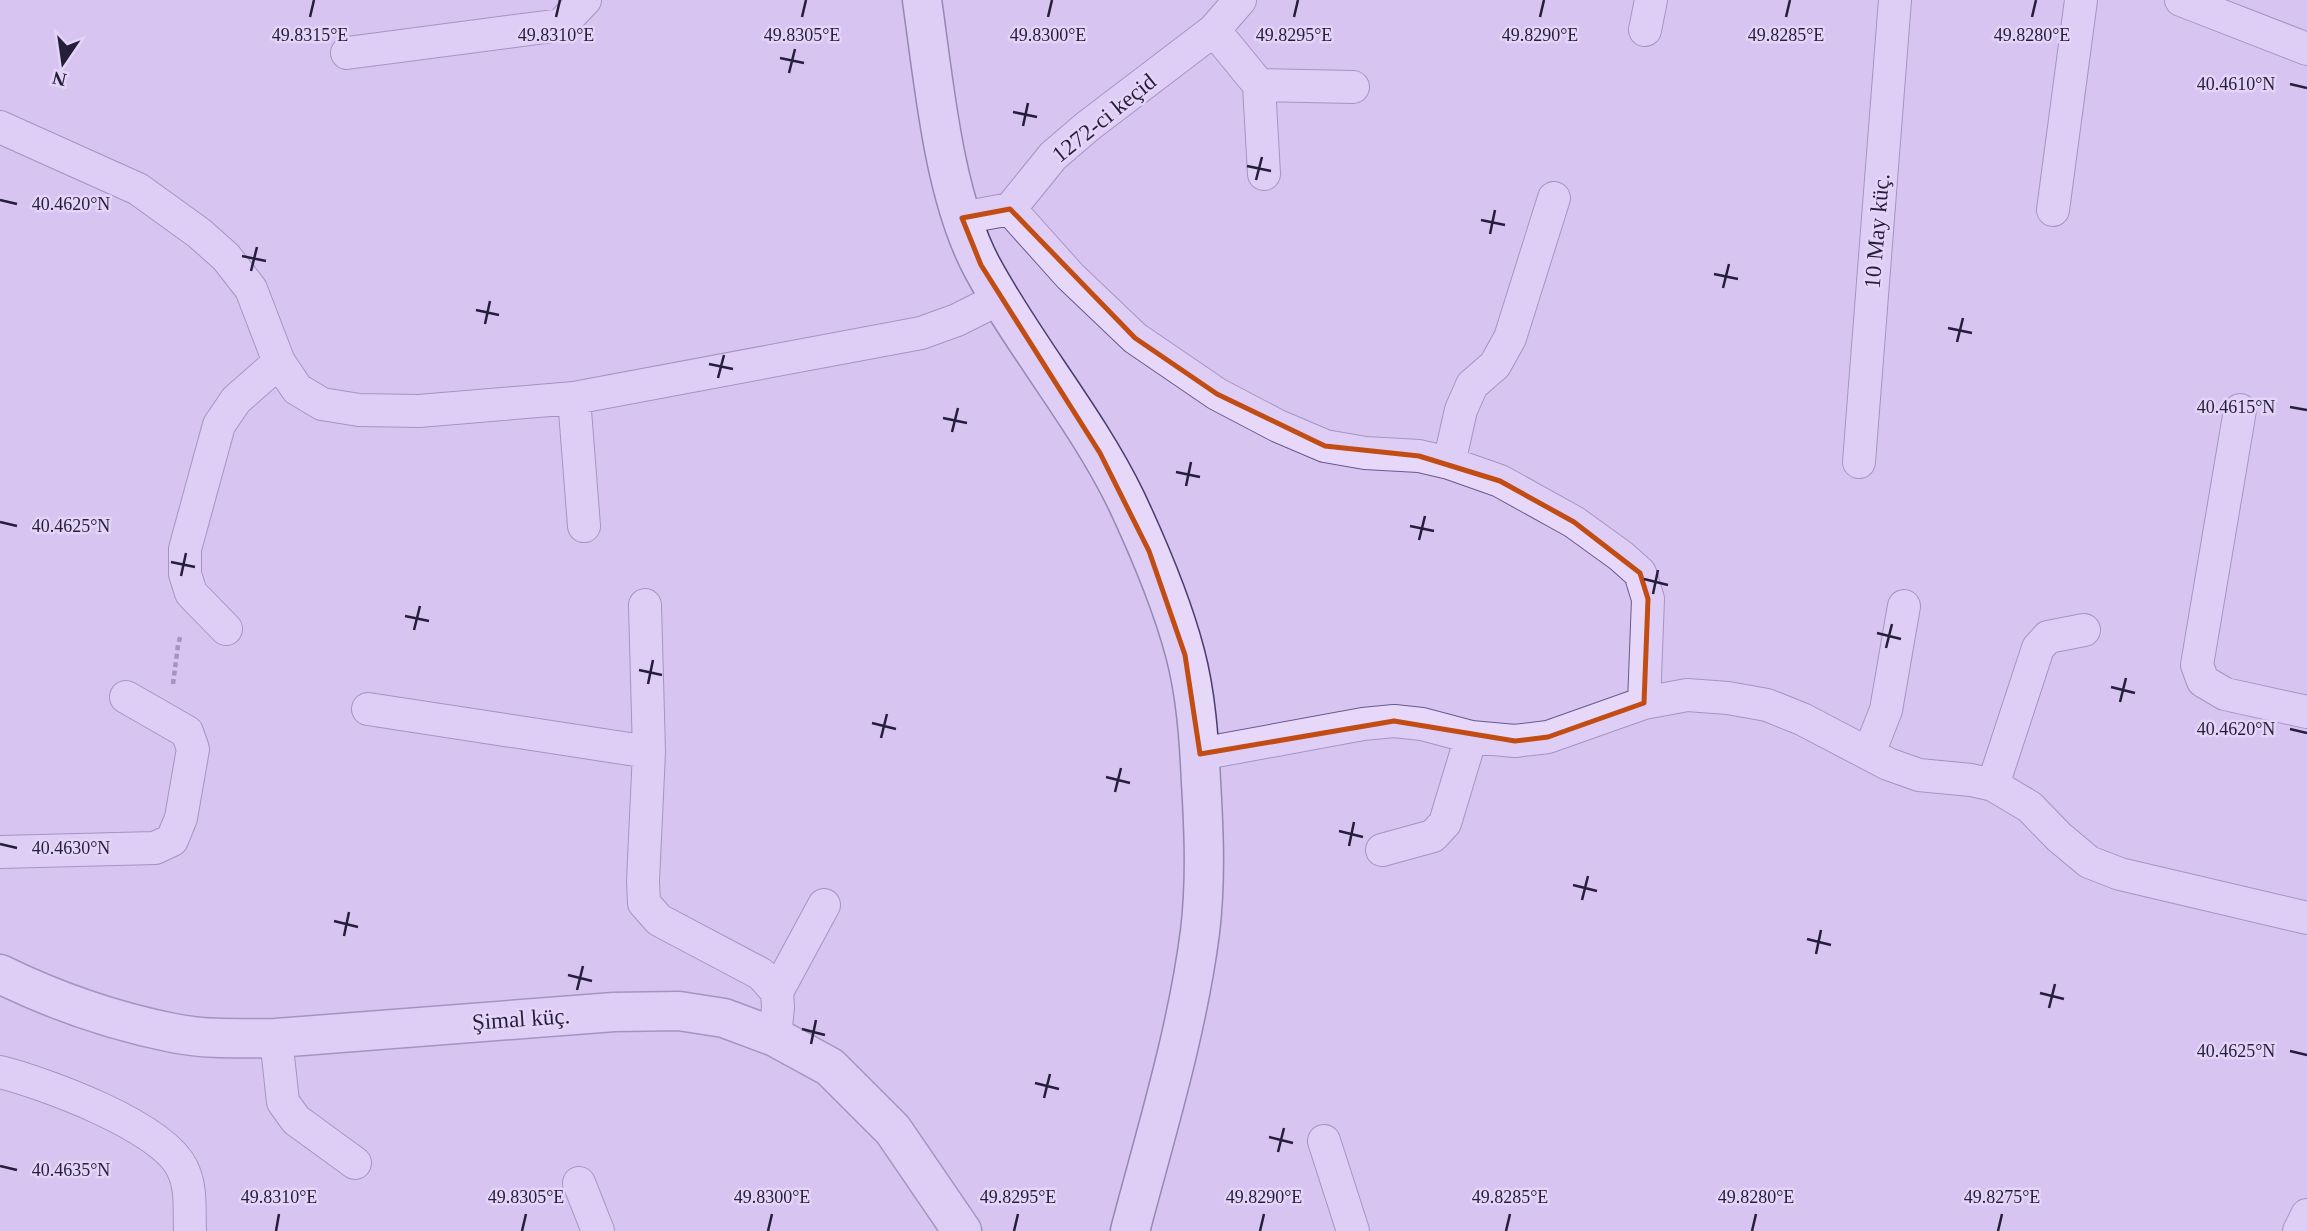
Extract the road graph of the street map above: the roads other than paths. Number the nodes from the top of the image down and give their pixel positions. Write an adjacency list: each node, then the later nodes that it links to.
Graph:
1 (585, 0): 9 (street)
2 (922, 0): 17 (main road)
3 (1240, 0): 7 (street, 1272-ci keçid)
4 (1895, 0): 22 (street, 10 May küç.)
5 (2081, 0): 16 (street)
6 (2181, 0): 8 (street)
7 (1214, 30): 10 (street); 15 (street, 1272-ci keçid)
8 (2307, 50)
9 (347, 53)
10 (1259, 85): 11 (street); 13 (street)
11 (1353, 86)
12 (0, 127): 19 (street)
13 (1264, 174)
14 (1554, 198): 23 (street)
15 (1010, 209): 17 (street); 23 (street)
16 (2053, 210)
17 (962, 218): 18 (main road)
18 (1001, 298): 20 (street); 36 (main road)
19 (279, 362): 20 (street); 27 (street)
20 (574, 398): 24 (street)
21 (2240, 410): 32 (street)
22 (1859, 461)
23 (1449, 463): 30 (street)
24 (584, 526)
25 (645, 605): 34 (street)
26 (1903, 606): 35 (street)
27 (226, 629)
28 (2084, 630): 37 (street)
29 (126, 697): 39 (street)
30 (1644, 703): 33 (street); 35 (street)
31 (368, 709): 34 (street)
32 (2307, 712)
33 (1471, 737): 36 (street); 38 (street)
34 (649, 752): 43 (street)
35 (1869, 753): 37 (street)
36 (1200, 754): 54 (main road)
37 (1993, 785): 41 (street)
38 (1382, 849)
39 (0, 852)
40 (824, 905): 43 (street)
41 (2307, 918)
42 (0, 974): 45 (main road, Şimal küç.)
43 (778, 992): 44 (street)
44 (775, 1037): 45 (main road, Şimal küç.); 53 (main road, Şimal küç.)
45 (276, 1038): 48 (street)
46 (0, 1072): 51 (street)
47 (1324, 1142): 55 (street)
48 (355, 1163)
49 (579, 1183): 52 (street)
50 (2307, 1215): 56 (street)
51 (190, 1231)
52 (598, 1231)
53 (962, 1231)
54 (1130, 1231)
55 (1353, 1231)
56 (2299, 1231)

